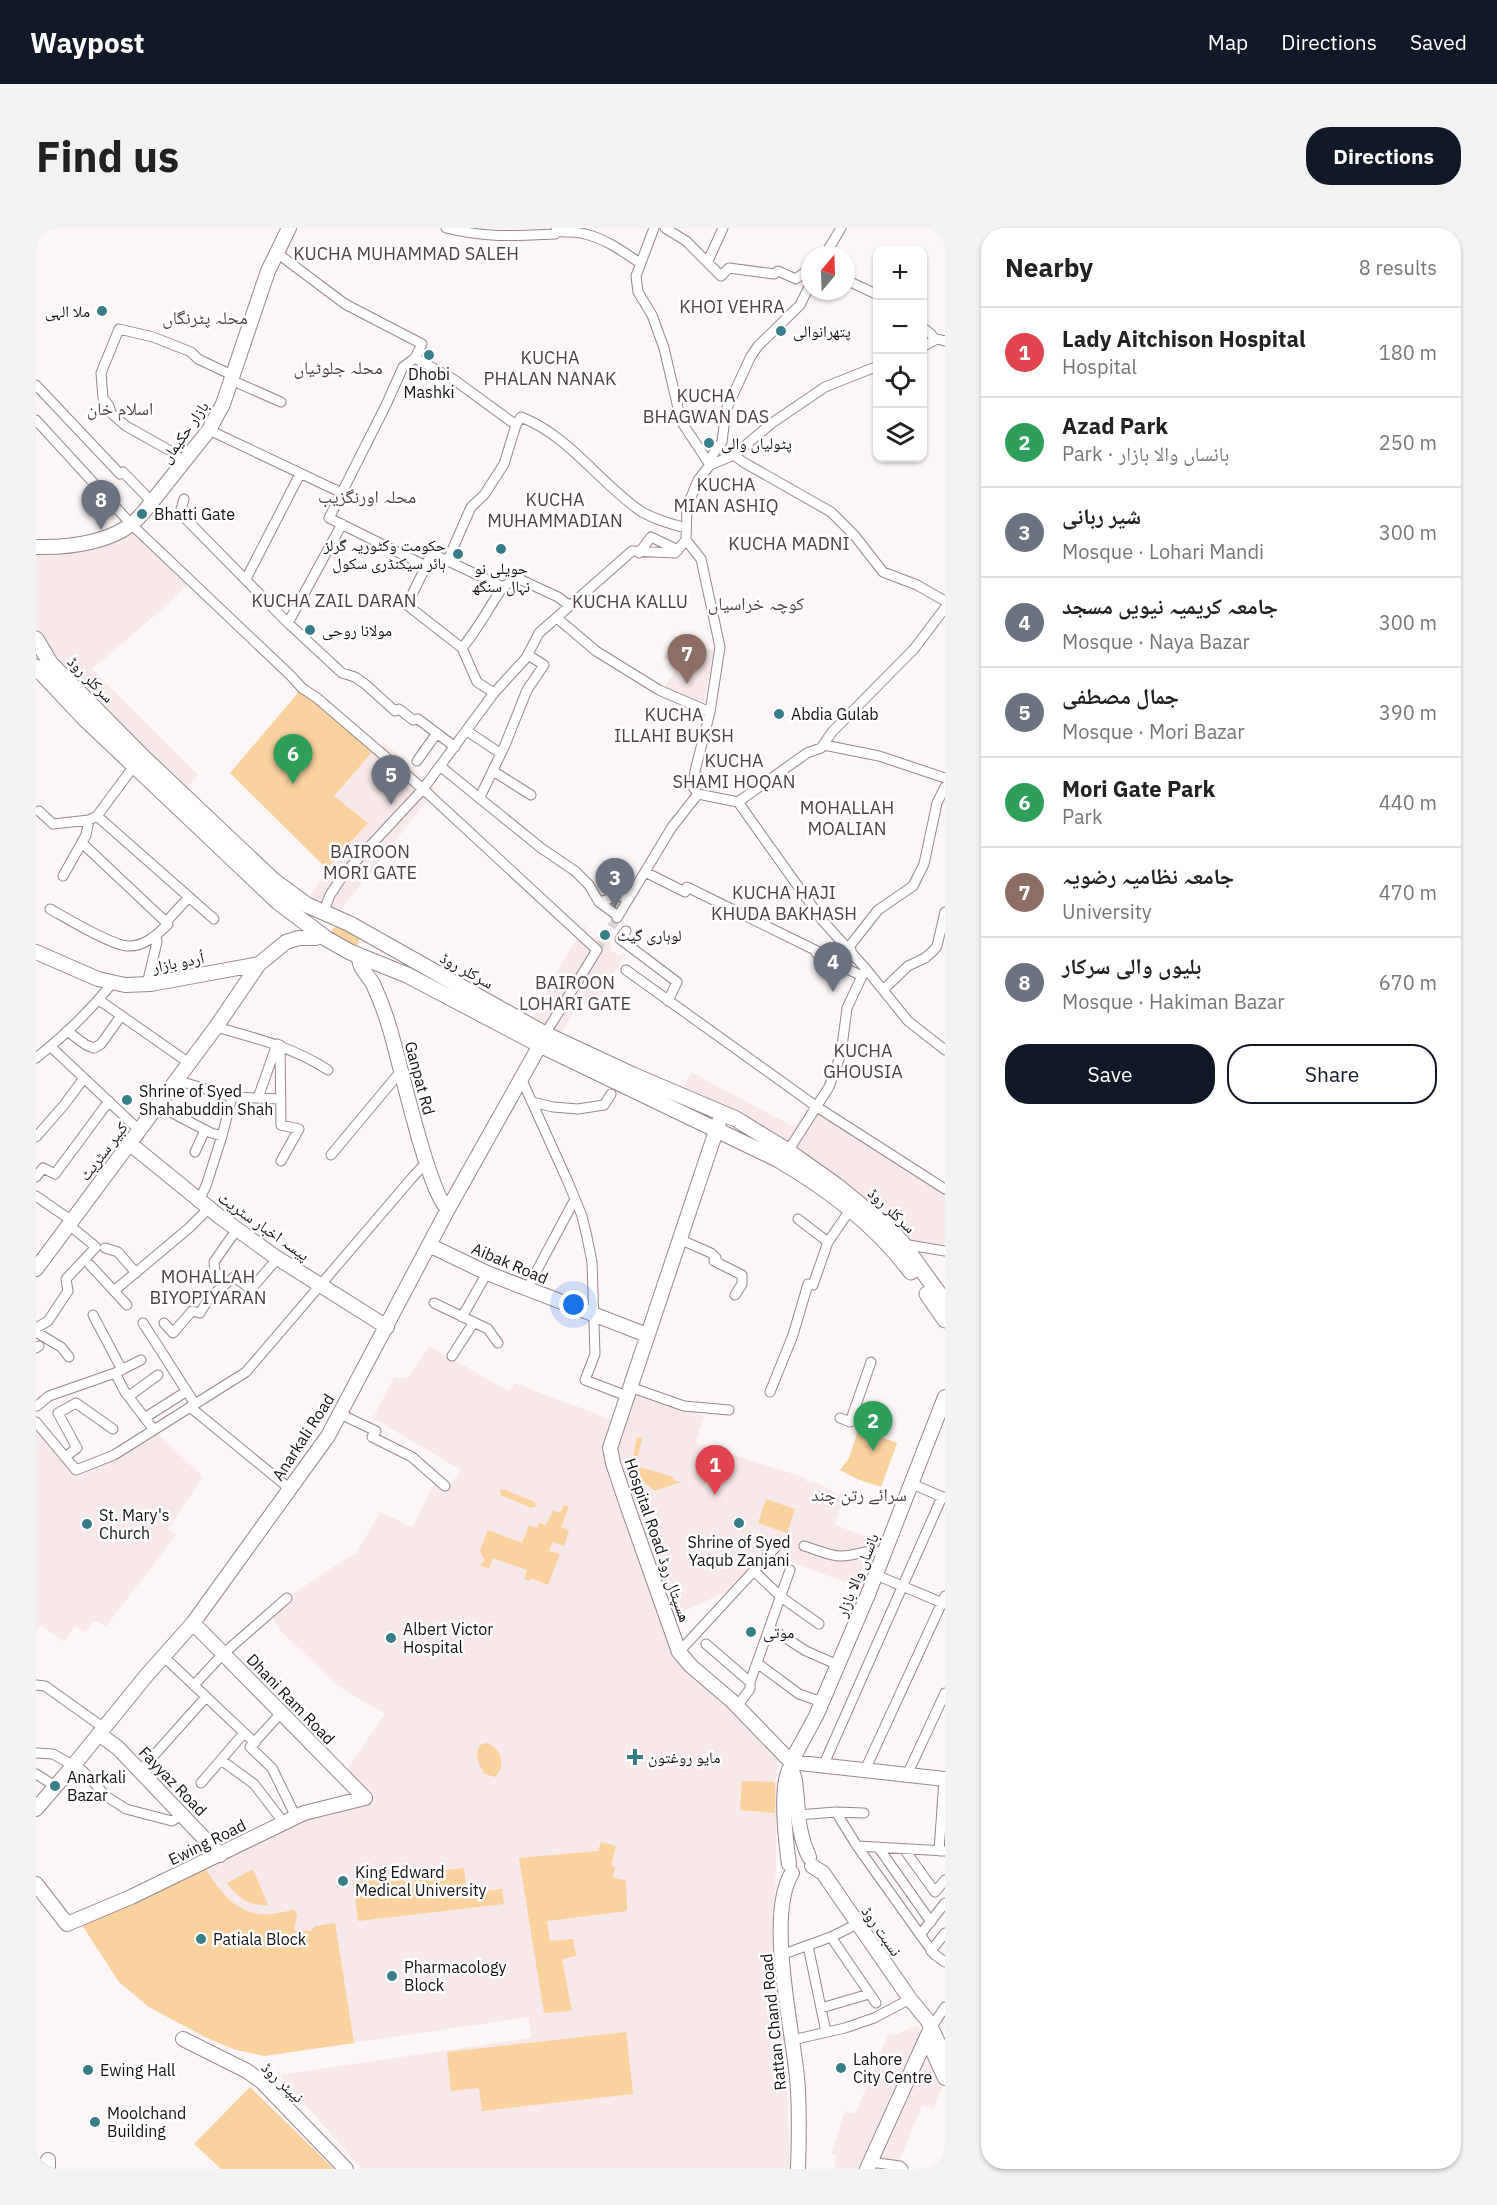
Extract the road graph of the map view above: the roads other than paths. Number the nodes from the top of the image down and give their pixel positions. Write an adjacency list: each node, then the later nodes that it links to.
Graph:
1 (289, 228): 9 (street, بازار حکیماں)
2 (446, 228): 7 (street)
3 (654, 228): 11 (street)
4 (665, 228): 10 (street)
5 (723, 228): 10 (street)
6 (841, 228): 8 (street)
7 (557, 229): 11 (street)
8 (830, 246)
9 (277, 253): 18 (street); 20 (street, بازار حکیماں)
10 (708, 261): 12 (street)
11 (640, 263): 28 (street)
12 (801, 275)
13 (855, 284): 14 (street)
14 (873, 293)
15 (802, 300): 28 (street)
16 (927, 331): 17 (street)
17 (940, 341)
18 (415, 357): 24 (street); 30 (street)
19 (873, 368): 26 (street)
20 (232, 378): 22 (street); 25 (street, بازار حکیماں); 27 (street)
21 (36, 385): 32 (street)
22 (281, 402)
23 (36, 420): 32 (street)
24 (516, 425): 34 (street); 39 (street)
25 (209, 430): 27 (street, بازار حکیماں); 29 (street)
26 (734, 454): 28 (street); 44 (street)
27 (184, 463): 32 (street, بازار حکیماں)
28 (710, 465): 34 (street)
29 (300, 474): 30 (street); 41 (street)
30 (342, 493): 33 (street)
31 (184, 500): 41 (street)
32 (142, 514): 36 (street); 65 (street)
33 (342, 524): 40 (street); 46 (street)
34 (686, 528): 35 (street)
35 (686, 540): 37 (street); 53 (street)
36 (36, 547)
37 (678, 550): 38 (street); 38 (street)
38 (639, 553): 43 (street)
39 (447, 562): 40 (street); 42 (street)
40 (426, 566): 48 (street)
41 (246, 579): 46 (street)
42 (503, 586): 43 (street); 48 (street)
43 (570, 606): 45 (street)
44 (945, 607): 56 (street)
45 (557, 618): 49 (street); 53 (street)
46 (288, 623): 55 (street)
47 (36, 639): 80 (main road, سرکلر روڈ)
48 (462, 648): 52 (street)
49 (528, 655): 52 (street); 58 (street)
50 (36, 667): 51 (main road, سرکلر روڈ)
51 (42, 680): 60 (main road, سرکلر روڈ)
52 (494, 693): 54 (street)
53 (710, 712): 66 (street)
54 (467, 731): 57 (street); 58 (street)
55 (437, 733): 57 (street); 59 (street)
56 (824, 745): 63 (street); 69 (street)
57 (455, 747): 61 (street)
58 (500, 753): 62 (street)
59 (417, 762)
60 (134, 766): 71 (street); 85 (main road, سرکلر روڈ)
61 (440, 766): 65 (street); 68 (street)
62 (493, 771): 67 (street); 68 (street)
63 (945, 778)
64 (945, 787): 87 (street)
65 (423, 789): 80 (street); 102 (street)
66 (698, 794): 69 (street); 73 (street)
67 (531, 795)
68 (480, 798): 77 (street)
69 (738, 802): 87 (street)
70 (39, 811): 71 (street)
71 (93, 818): 72 (street); 75 (street)
72 (82, 843): 74 (street); 82 (street)
73 (645, 872): 76 (street); 91 (street)
74 (63, 876)
75 (189, 897): 81 (street); 82 (street)
76 (628, 899): 77 (street); 77 (street)
77 (599, 902)
78 (50, 909): 86 (street)
79 (945, 912): 96 (street)
80 (327, 915): 84 (main road, سرکلر روڈ); 85 (main road)
81 (214, 919)
82 (166, 922): 86 (street)
83 (626, 931): 98 (street)
84 (366, 934): 89 (main road); 102 (main road, سرکلر روڈ)
85 (321, 935): 89 (main road, سرکلر روڈ); 90 (street, اُردو بازار)
86 (156, 936): 95 (street)
87 (850, 949): 91 (street); 93 (street)
88 (36, 952): 94 (street, اُردو بازار)
89 (360, 956): 102 (main road, سرکلر روڈ); 109 (street, Ganpat Rd)
90 (259, 964): 95 (street, اُردو بازار); 100 (street, کبیر سٹریٹ)
91 (843, 967): 93 (street)
92 (626, 970): 98 (street)
93 (864, 973): 96 (street); 120 (street)
94 (113, 982): 95 (street, اُردو بازار); 97 (street)
95 (147, 984)
96 (884, 989): 105 (street)
97 (99, 1000): 99 (street); 101 (street)
98 (668, 1000): 120 (street)
99 (121, 1016): 101 (street); 107 (street)
100 (216, 1027): 103 (street); 107 (street, کبیر سٹریٹ)
101 (67, 1031): 104 (street)
102 (543, 1040): 111 (street, Anarkali Road); 121 (main road, سرکلر روڈ); 123 (main road, سرکلر روڈ)
103 (279, 1045): 108 (street); 115 (street); 116 (street)
104 (51, 1047): 106 (street); 110 (street)
105 (945, 1050)
106 (36, 1058)
107 (189, 1063): 112 (street, کبیر سٹریٹ)
108 (328, 1070)
109 (401, 1071): 132 (street); 134 (street, Ganpat Rd)
110 (84, 1078): 117 (street); 127 (street)
111 (521, 1078): 118 (street); 140 (street, Anarkali Road)
112 (176, 1080): 114 (street); 119 (street, کبیر سٹریٹ)
113 (610, 1094): 118 (street)
114 (232, 1097): 115 (street); 126 (street)
115 (258, 1098): 116 (street)
116 (281, 1099): 133 (street)
117 (109, 1101): 124 (street); 135 (street)
118 (532, 1102): 138 (street)
119 (157, 1105): 124 (street, کبیر سٹریٹ); 125 (street)
120 (817, 1107): 130 (street); 136 (street)
121 (722, 1113): 122 (main road, سرکلر روڈ); 123 (street, Hospital Road ھسپتال روڈ)
122 (750, 1128): 128 (main road); 130 (main road, سرکلر روڈ)
123 (716, 1129): 128 (main road, سرکلر روڈ); 145 (street, Hospital Road ھسپتال روڈ)
124 (139, 1130): 129 (street, کبیر سٹریٹ)
125 (205, 1130): 126 (street); 131 (street)
126 (222, 1136): 139 (street)
127 (36, 1137)
128 (743, 1142): 141 (main road, سرکلر روڈ)
129 (129, 1143): 139 (street, پیسہ اخبار سٹریٹ); 143 (street, کبیر سٹریٹ)
130 (788, 1150): 147 (main road, سرکلر روڈ)
131 (195, 1152)
132 (331, 1155)
133 (281, 1161)
134 (427, 1166): 140 (street, Ganpat Rd); 157 (street)
135 (36, 1177)
136 (945, 1189)
137 (36, 1196): 143 (street)
138 (575, 1199): 158 (street); 165 (street)
139 (204, 1204): 144 (street, پیسہ اخبار سٹریٹ); 154 (street)
140 (448, 1209): 148 (street, Anarkali Road)
141 (850, 1210): 146 (street); 167 (main road, سرکلر روڈ)
142 (798, 1219): 146 (street)
143 (70, 1223): 152 (street, کبیر سٹریٹ); 172 (street)
144 (237, 1229): 151 (street, پیسہ اخبار سٹریٹ); 156 (street)
145 (679, 1239): 160 (street); 173 (street, Hospital Road ھسپتال روڈ)
146 (828, 1242): 183 (street)
147 (903, 1244): 150 (street); 161 (main road, سرکلر روڈ)
148 (429, 1245): 155 (street, Aibak Road); 171 (street, Anarkali Road)
149 (105, 1248): 154 (street)
150 (945, 1251)
151 (278, 1258): 156 (street); 157 (street, پیسہ اخبار سٹریٹ)
152 (38, 1261)
153 (90, 1265): 159 (street)
154 (136, 1273): 159 (street)
155 (487, 1273): 158 (street, Aibak Road); 166 (street)
156 (225, 1283): 170 (street)
157 (321, 1284): 171 (street, پیسہ اخبار سٹریٹ); 186 (street)
158 (527, 1289): 165 (street, Aibak Road)
159 (115, 1290): 163 (street)
160 (735, 1295)
161 (945, 1302)
162 (434, 1303): 166 (street)
163 (127, 1305)
164 (93, 1315): 179 (street)
165 (595, 1315): 173 (street, Aibak Road); 182 (street)
166 (462, 1317): 168 (street)
167 (945, 1320)
168 (474, 1322): 174 (street); 175 (street)
169 (143, 1323): 181 (street)
170 (164, 1323)
171 (387, 1327): 189 (street, Anarkali Road)
172 (36, 1330): 176 (street)
173 (647, 1335): 182 (street, Hospital Road ھسپتال روڈ)
174 (498, 1342)
175 (452, 1356)
176 (69, 1357)
177 (141, 1360): 179 (street)
178 (871, 1362): 191 (street)
179 (119, 1371): 184 (street); 187 (street)
180 (158, 1375): 184 (street)
181 (187, 1391): 186 (street); 190 (street)
182 (628, 1391): 188 (street); 214 (street, Hospital Road ھسپتال روڈ)
183 (770, 1392)
184 (129, 1396): 190 (street)
185 (945, 1397): 196 (street, بانساں والا بازار)
186 (193, 1405): 194 (street); 198 (street)
187 (36, 1406)
188 (729, 1410)
189 (340, 1414): 197 (street); 198 (street, Anarkali Road)
190 (146, 1417): 194 (street)
191 (840, 1418)
192 (36, 1422): 195 (street)
193 (113, 1429): 195 (street)
194 (154, 1430): 195 (street)
195 (65, 1458)
196 (912, 1484): 199 (street); 202 (street, بانساں والا بازار)
197 (445, 1486)
198 (290, 1489): 210 (street, Anarkali Road)
199 (944, 1497): 206 (street)
200 (804, 1546): 202 (street)
201 (776, 1548): 204 (street)
202 (884, 1553): 205 (street, بانساں والا بازار)
203 (790, 1570): 207 (street)
204 (754, 1571): 207 (street); 214 (street)
205 (876, 1575): 206 (street); 218 (street, بانساں والا بازار)
206 (902, 1586): 209 (street); 234 (street)
207 (781, 1597): 211 (street); 212 (street)
208 (287, 1598): 215 (street)
209 (944, 1601): 235 (street)
210 (193, 1623): 215 (street, Dhani Ram Road); 216 (street, Anarkali Road)
211 (819, 1624)
212 (770, 1628): 217 (street); 218 (street)
213 (706, 1644): 219 (street)
214 (679, 1652): 225 (street, Hospital Road ھسپتال روڈ)
215 (224, 1654): 221 (street); 226 (street, Dhani Ram Road)
216 (163, 1656): 221 (street); 227 (street, Anarkali Road)
217 (757, 1663): 219 (street); 224 (street)
218 (838, 1665): 224 (street, بانساں والا بازار)
219 (750, 1682): 225 (street)
220 (36, 1685): 227 (street)
221 (194, 1685): 223 (street)
222 (945, 1692): 238 (street)
223 (206, 1697): 228 (street); 236 (street)
224 (822, 1702): 232 (street, بانساں والا بازار)
225 (737, 1706): 232 (street, Hospital Road ھسپتال روڈ)
226 (281, 1713): 229 (street); 242 (street, Dhani Ram Road)
227 (101, 1731): 233 (street, Anarkali Road); 236 (street, Fayyaz Road)
228 (244, 1733): 229 (street); 231 (street)
229 (255, 1743): 249 (street)
230 (36, 1753): 233 (street)
231 (221, 1760): 240 (street); 249 (street)
232 (791, 1765): 234 (street); 247 (street); 257 (street)
233 (73, 1766): 241 (street, Anarkali Road); 246 (street)
234 (823, 1766): 235 (street)
235 (865, 1770): 238 (street)
236 (140, 1771): 246 (street, Fayyaz Road)
237 (36, 1774): 241 (street)
238 (907, 1775): 239 (street)
239 (945, 1779): 248 (street)
240 (201, 1783)
241 (55, 1786): 243 (street, Anarkali Road)
242 (365, 1798): 249 (street, Ewing Road)
243 (36, 1809)
244 (836, 1812): 245 (street); 247 (street); 251 (street)
245 (864, 1813)
246 (182, 1815): 255 (street, Fayyaz Road)
247 (797, 1815): 256 (street)
248 (943, 1817): 250 (street)
249 (290, 1820): 255 (street, Ewing Road)
250 (942, 1834): 254 (street)
251 (857, 1846): 252 (street); 264 (street)
252 (878, 1847): 253 (street); 261 (street)
253 (904, 1849): 254 (street); 258 (street)
254 (942, 1851)
255 (220, 1855): 259 (street, Ewing Road)
256 (810, 1862): 257 (street); 262 (street, نسبت روڈ)
257 (791, 1868): 268 (street, Rattan Chand Road)
258 (945, 1880)
259 (36, 1884)
260 (945, 1903): 261 (street)
261 (931, 1922): 264 (street)
262 (857, 1924): 265 (street); 271 (street, نسبت روڈ)
263 (945, 1933): 267 (street)
264 (920, 1935): 267 (street)
265 (831, 1937): 266 (street); 270 (street)
266 (808, 1946): 268 (street); 274 (street)
267 (932, 1951): 269 (street)
268 (781, 1955): 278 (street, Rattan Chand Road)
269 (945, 1962)
270 (869, 1994): 272 (street); 274 (street)
271 (910, 1999): 275 (street, نسبت روڈ); 276 (street)
272 (876, 2003)
273 (945, 2007): 275 (street)
274 (821, 2008): 276 (street)
275 (927, 2027): 279 (street, نسبت روڈ); 280 (street); 281 (street, نسبت روڈ)
276 (826, 2032): 278 (street)
277 (183, 2038): 283 (street, نیپئر روڈ)
278 (792, 2040): 284 (street, Rattan Chand Road)
279 (945, 2057)
280 (915, 2060): 281 (street); 282 (street)
281 (945, 2078)
282 (868, 2166): 285 (street)
283 (346, 2169)
284 (798, 2169)
285 (903, 2169)

